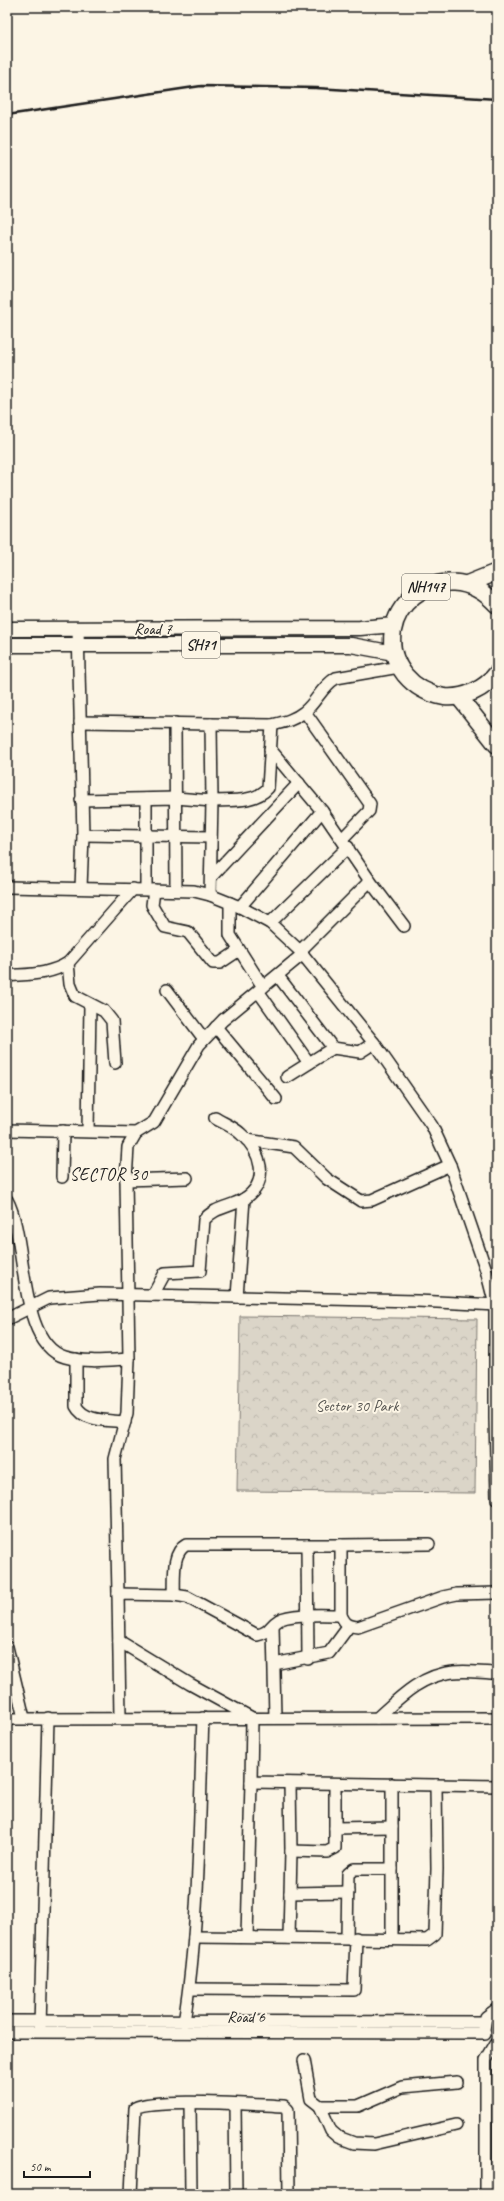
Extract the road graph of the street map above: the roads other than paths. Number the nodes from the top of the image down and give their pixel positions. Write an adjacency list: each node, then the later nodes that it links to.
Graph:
1 (497, 572): 2 (highway, NH147)
2 (467, 584): 3 (highway, NH147); 4 (highway, NH147)
3 (497, 605)
4 (394, 625): 5 (main road, Road 7 / SH71); 9 (highway, NH147)
5 (78, 629): 6 (main road, Road 7 / SH71); 8 (street)
6 (7, 630)
7 (7, 645): 8 (main road, Road 7 / SH71)
8 (78, 645): 9 (main road, Road 7 / SH71); 13 (street)
9 (397, 660): 11 (highway); 12 (street)
10 (497, 673): 11 (highway)
11 (459, 696): 17 (highway)
12 (305, 712): 16 (street); 29 (street)
13 (80, 722): 14 (street); 22 (street)
14 (175, 723): 15 (street); 20 (street)
15 (211, 724): 16 (street); 23 (street)
16 (272, 724): 18 (street)
17 (497, 745)
18 (270, 749): 19 (street); 23 (street)
19 (299, 783): 24 (street); 30 (street)
20 (176, 798): 21 (street); 23 (street); 27 (street)
21 (146, 799): 22 (street); 26 (street)
22 (81, 800): 25 (street)
23 (212, 801): 28 (street)
24 (322, 810): 29 (street); 38 (street)
25 (83, 835): 26 (street); 33 (street)
26 (145, 836): 27 (street); 35 (street)
27 (176, 836): 28 (street); 36 (street)
28 (211, 837): 30 (street)
29 (345, 843): 31 (street); 39 (street)
30 (211, 877): 37 (street)
31 (370, 881): 40 (street); 42 (street)
32 (7, 887): 33 (street)
33 (81, 888): 34 (street)
34 (133, 889): 35 (street); 43 (street)
35 (150, 889): 36 (street); 41 (street)
36 (176, 890): 37 (street)
37 (210, 895): 38 (street)
38 (235, 905): 39 (street); 41 (street)
39 (270, 923): 42 (street)
40 (404, 926)
41 (238, 951): 46 (street)
42 (301, 953): 45 (street); 51 (street)
43 (68, 963): 44 (street); 48 (street)
44 (7, 976)
45 (278, 976): 46 (street); 52 (street)
46 (261, 989): 49 (street); 54 (street)
47 (167, 990): 50 (street)
48 (90, 1005): 53 (street); 60 (street)
49 (216, 1027): 50 (street); 56 (street)
50 (204, 1039): 61 (street)
51 (374, 1043): 52 (street); 63 (street)
52 (333, 1048): 54 (street)
53 (115, 1063)
54 (309, 1063): 55 (street)
55 (287, 1077)
56 (276, 1099)
57 (215, 1118): 62 (street)
58 (7, 1130): 59 (street)
59 (63, 1131): 60 (street); 64 (street)
60 (88, 1131): 61 (street)
61 (136, 1133): 66 (street)
62 (247, 1140): 63 (street); 67 (street)
63 (450, 1165): 72 (street)
64 (62, 1177)
65 (187, 1178): 66 (street)
66 (126, 1180): 69 (street)
67 (244, 1198): 70 (street); 71 (street)
68 (7, 1200): 73 (street)
69 (128, 1294): 70 (street); 73 (street); 76 (street)
70 (153, 1295): 71 (street)
71 (237, 1297): 72 (street)
72 (496, 1305): 77 (street)
73 (29, 1307): 74 (street); 75 (street)
74 (7, 1319)
75 (76, 1359): 76 (street); 78 (street)
76 (129, 1359): 78 (street)
77 (496, 1418): 79 (street)
78 (125, 1422): 84 (street)
79 (497, 1499)
80 (430, 1544): 82 (street)
81 (307, 1545): 82 (street); 85 (street); 87 (street)
82 (341, 1545): 86 (street)
83 (497, 1593): 89 (street)
84 (118, 1594): 85 (street); 90 (street)
85 (174, 1594): 88 (street)
86 (341, 1615): 87 (street); 89 (street)
87 (308, 1616): 88 (street); 92 (street)
88 (273, 1626): 93 (street)
89 (349, 1626): 92 (street)
90 (119, 1641): 98 (street); 100 (street)
91 (7, 1647): 96 (street)
92 (308, 1659): 93 (street)
93 (274, 1664): 101 (street)
94 (497, 1673): 102 (street)
95 (7, 1718): 96 (street)
96 (24, 1718): 97 (street)
97 (48, 1718): 98 (street); 125 (street)
98 (120, 1718): 99 (street)
99 (203, 1718): 100 (street); 116 (street)
100 (252, 1718): 101 (street); 104 (street)
101 (276, 1718): 102 (street)
102 (376, 1718): 103 (street)
103 (497, 1718)
104 (251, 1782): 105 (street); 117 (street)
105 (290, 1783): 106 (street); 112 (street)
106 (335, 1784): 107 (street); 111 (street)
107 (392, 1784): 108 (street); 110 (street)
108 (436, 1785): 109 (street); 120 (street)
109 (497, 1786)
110 (392, 1826): 111 (street); 113 (street)
111 (335, 1828): 112 (street)
112 (291, 1851): 115 (street)
113 (392, 1869): 114 (street); 120 (street)
114 (348, 1892): 115 (street); 119 (street)
115 (290, 1893): 118 (street)
116 (194, 1937): 117 (street); 121 (street)
117 (247, 1937): 118 (street)
118 (289, 1938): 119 (street)
119 (352, 1938): 120 (street); 121 (street)
120 (392, 1939)
121 (190, 1989): 124 (street)
122 (497, 2009): 126 (street)
123 (7, 2021): 125 (street, Road 6)
124 (184, 2022): 125 (street, Road 6); 126 (street, Road 6)
125 (40, 2027): 126 (street, Road 6); 127 (street, Road 6)
126 (484, 2028): 128 (street)
127 (7, 2032)
128 (497, 2043): 139 (street)
129 (304, 2060): 133 (street)
130 (457, 2082): 133 (street)
131 (190, 2103): 132 (street); 135 (street); 136 (street)
132 (235, 2104): 137 (street); 138 (street)
133 (320, 2106): 134 (street)
134 (456, 2125)
135 (131, 2194)
136 (191, 2194)
137 (236, 2194)
138 (289, 2194)
139 (486, 2194)

